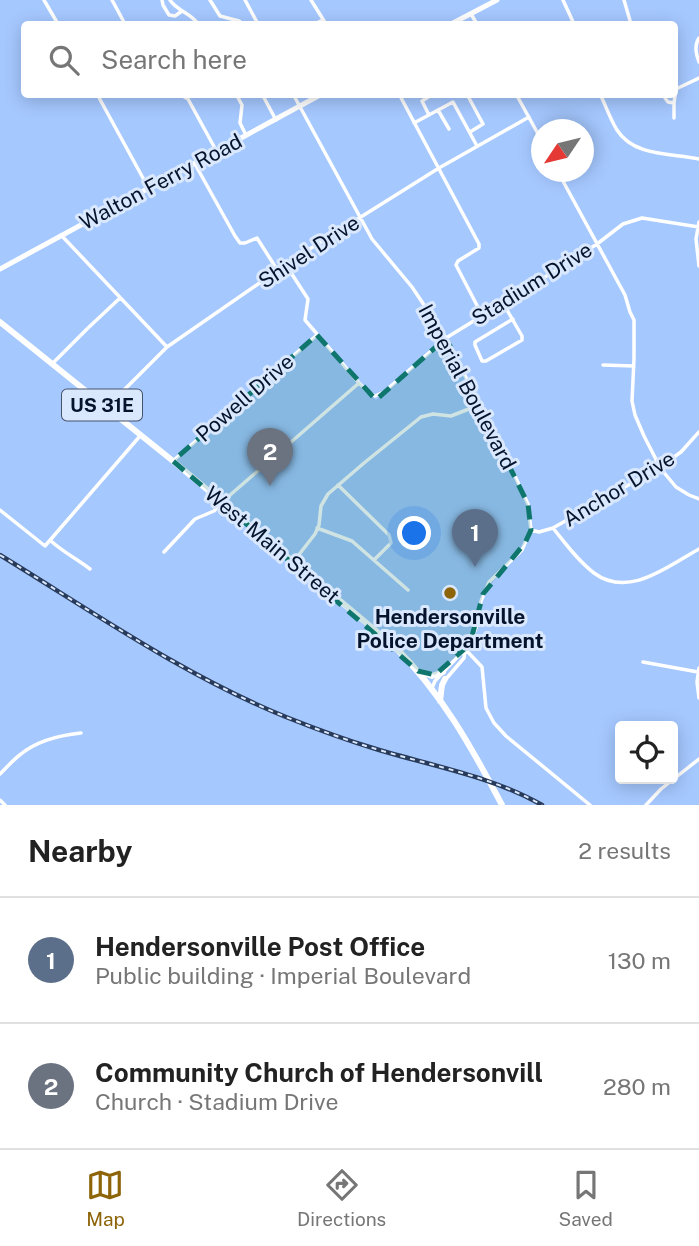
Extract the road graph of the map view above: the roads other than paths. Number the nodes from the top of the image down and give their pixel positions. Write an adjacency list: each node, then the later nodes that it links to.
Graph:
1 (44, 0): 13 (street)
2 (112, 0): 14 (street)
3 (162, 0): 11 (street)
4 (170, 0): 11 (street)
5 (210, 0): 16 (street)
6 (245, 0): 17 (street)
7 (311, 0): 18 (street)
8 (497, 0): 12 (street)
9 (564, 0): 21 (street)
10 (624, 0): 22 (street)
11 (181, 11): 15 (street)
12 (471, 14): 19 (street); 20 (street)
13 (56, 21)
14 (123, 21)
15 (196, 21)
16 (239, 21)
17 (256, 21)
18 (323, 21)
19 (457, 21)
20 (475, 21)
21 (574, 21)
22 (630, 21)
23 (699, 38): 24 (street)
24 (697, 49): 25 (street)
25 (699, 62)
26 (699, 78): 27 (street)
27 (678, 88)
28 (99, 98): 59 (street)
29 (186, 98): 54 (street)
30 (238, 98): 52 (street)
31 (264, 98): 47 (street)
32 (295, 98): 42 (street, Imperial Boulevard)
33 (315, 98): 42 (street, Walton Ferry Road)
34 (401, 98): 49 (street)
35 (427, 98): 44 (street)
36 (469, 98): 51 (street)
37 (518, 98): 45 (street)
38 (602, 98): 55 (street)
39 (665, 98): 41 (street)
40 (675, 98): 41 (street)
41 (674, 103): 46 (street)
42 (300, 107): 47 (street, Walton Ferry Road); 60 (street, Imperial Boulevard)
43 (438, 110): 44 (street); 50 (street); 51 (street)
44 (429, 115): 49 (street)
45 (529, 117): 48 (street); 53 (street, Shivel Drive)
46 (674, 118)
47 (276, 120): 52 (street, Walton Ferry Road)
48 (531, 121)
49 (414, 123): 57 (street)
50 (449, 129)
51 (470, 132): 53 (street)
52 (246, 136): 54 (street, Walton Ferry Road)
53 (477, 146): 57 (street, Shivel Drive)
54 (217, 152): 56 (street, Walton Ferry Road)
55 (699, 159)
56 (195, 163): 59 (street, Walton Ferry Road); 67 (street)
57 (439, 168): 60 (street, Shivel Drive); 70 (street)
58 (563, 182): 63 (street)
59 (149, 189): 62 (street, Walton Ferry Road)
60 (360, 219): 64 (street, Shivel Drive); 74 (street, Imperial Boulevard)
61 (698, 226): 63 (street, Stadium Drive); 65 (street)
62 (61, 235): 66 (street, Walton Ferry Road); 68 (street)
63 (597, 244): 69 (street, Stadium Drive); 78 (street)
64 (286, 265): 67 (street, Shivel Drive); 73 (street)
65 (699, 266)
66 (0, 269)
67 (278, 271): 75 (street, Shivel Drive)
68 (120, 298): 75 (street); 76 (street)
69 (503, 303): 70 (street, Stadium Drive); 71 (street)
70 (482, 315): 74 (street, Stadium Drive)
71 (513, 319): 71 (street)
72 (0, 322): 76 (main road, West Main Street / US 31E)
73 (317, 335): 79 (street); 84 (street, Powell Drive)
74 (446, 338): 79 (street, Stadium Drive); 80 (street, Imperial Boulevard)
75 (167, 347): 81 (street, Shivel Drive)
76 (52, 364): 81 (main road, West Main Street / US 31E)
77 (603, 365): 78 (street)
78 (634, 366): 85 (street)
79 (359, 383): 88 (street)
80 (480, 405): 86 (street); 92 (street, Imperial Boulevard)
81 (106, 408): 83 (main road, West Main Street / US 31E)
82 (699, 432): 85 (street, Anchor Drive)
83 (140, 436): 84 (main road, West Main Street / US 31E); 93 (street)
84 (173, 461): 88 (main road, West Main Street / US 31E)
85 (660, 467): 87 (street); 91 (street, Anchor Drive)
86 (338, 485): 90 (street); 96 (street)
87 (699, 499)
88 (222, 502): 95 (street); 97 (main road, West Main Street / US 31E)
89 (0, 510): 93 (street)
90 (317, 528): 96 (street); 97 (street)
91 (553, 528): 92 (street, Anchor Drive); 94 (street)
92 (531, 530): 100 (street)
93 (51, 541): 98 (street)
94 (699, 549)
95 (164, 552)
96 (374, 560): 99 (street)
97 (292, 562): 103 (main road, West Main Street / US 31E)
98 (90, 569)
99 (408, 590)
100 (465, 650): 104 (street); 114 (street)
101 (643, 662): 102 (street)
102 (699, 670): 106 (street)
103 (418, 671): 104 (main road); 105 (main road, West Main Street / US 31E)
104 (444, 676): 105 (street); 107 (main road)
105 (432, 688): 107 (main road, West Main Street / US 31E)
106 (699, 698)
107 (440, 701): 112 (main road, West Main Street / US 31E)
108 (82, 733): 110 (street)
109 (699, 759): 115 (street)
110 (0, 775)
111 (0, 800): 113 (street)
112 (500, 802)
113 (5, 805)
114 (590, 805)
115 (646, 805)

